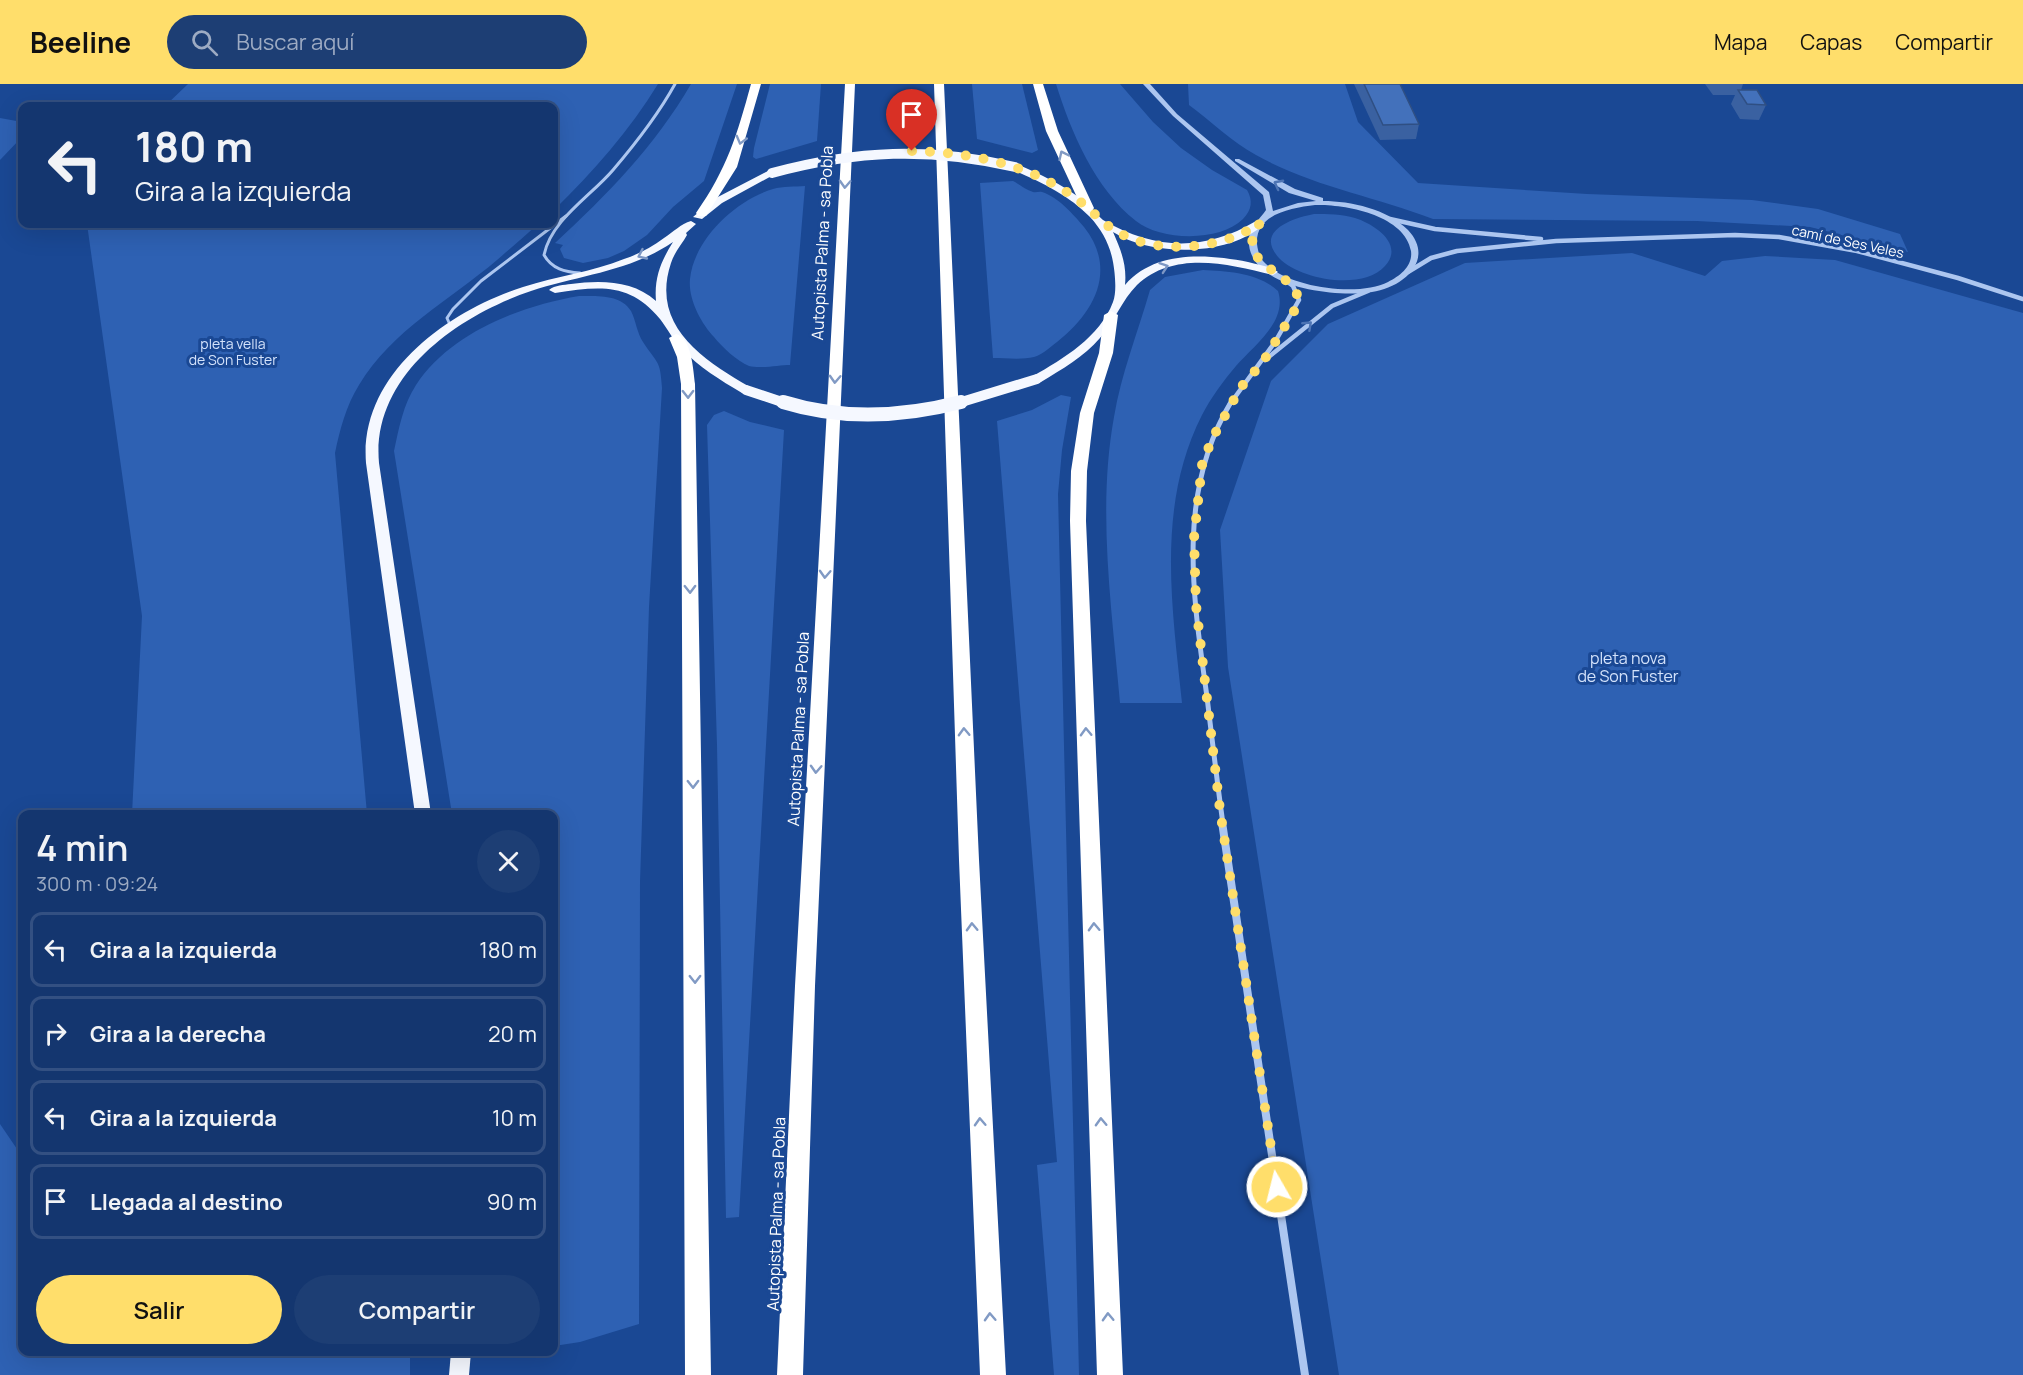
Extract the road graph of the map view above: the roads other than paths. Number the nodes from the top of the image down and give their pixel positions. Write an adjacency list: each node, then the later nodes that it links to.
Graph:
1 (675, 84): 10 (lane)
2 (756, 84): 11 (highway, one-way to 11)
3 (850, 84): 34 (highway, Autopista Palma - sa Pobla, one-way to 34)
4 (939, 84): 35 (highway, one-way to 4)
5 (1038, 84): 9 (highway, one-way to 5)
6 (1146, 84): 7 (street)
7 (1215, 149): 8 (street, one-way to 7); 14 (street)
8 (1333, 203): 12 (street); 14 (street)
9 (1088, 208): 11 (main road, bridge); 13 (main road)
10 (573, 211): 15 (lane); 19 (lane)
11 (702, 213): 16 (main road)
12 (1384, 217): 18 (street); 20 (street)
13 (1099, 219): 14 (main road); 24 (main road)
14 (1263, 220): 21 (street)
15 (558, 222)
16 (691, 224): 19 (main road, one-way to 19); 26 (main road)
17 (551, 228): 27 (lane)
18 (1556, 241): 20 (street); 23 (street, camí de Ses Veles)
19 (591, 272): 25 (main road)
20 (1407, 272): 22 (street)
21 (1278, 275): 22 (street); 24 (main road, one-way to 21); 29 (street)
22 (1372, 290): 29 (street, one-way to 22)
23 (2023, 299)
24 (1115, 308): 28 (main road, bridge); 36 (highway, one-way to 24)
25 (466, 318): 26 (main road); 27 (main road)
26 (666, 319): 28 (main road)
27 (451, 327): 30 (main road)
28 (676, 338): 33 (highway, one-way to 33)
29 (1263, 362): 37 (street)
30 (422, 810)
31 (461, 1356): 32 (main road)
32 (459, 1375)
33 (698, 1375)
34 (790, 1375)
35 (993, 1375)
36 (1110, 1375)
37 (1305, 1375)

